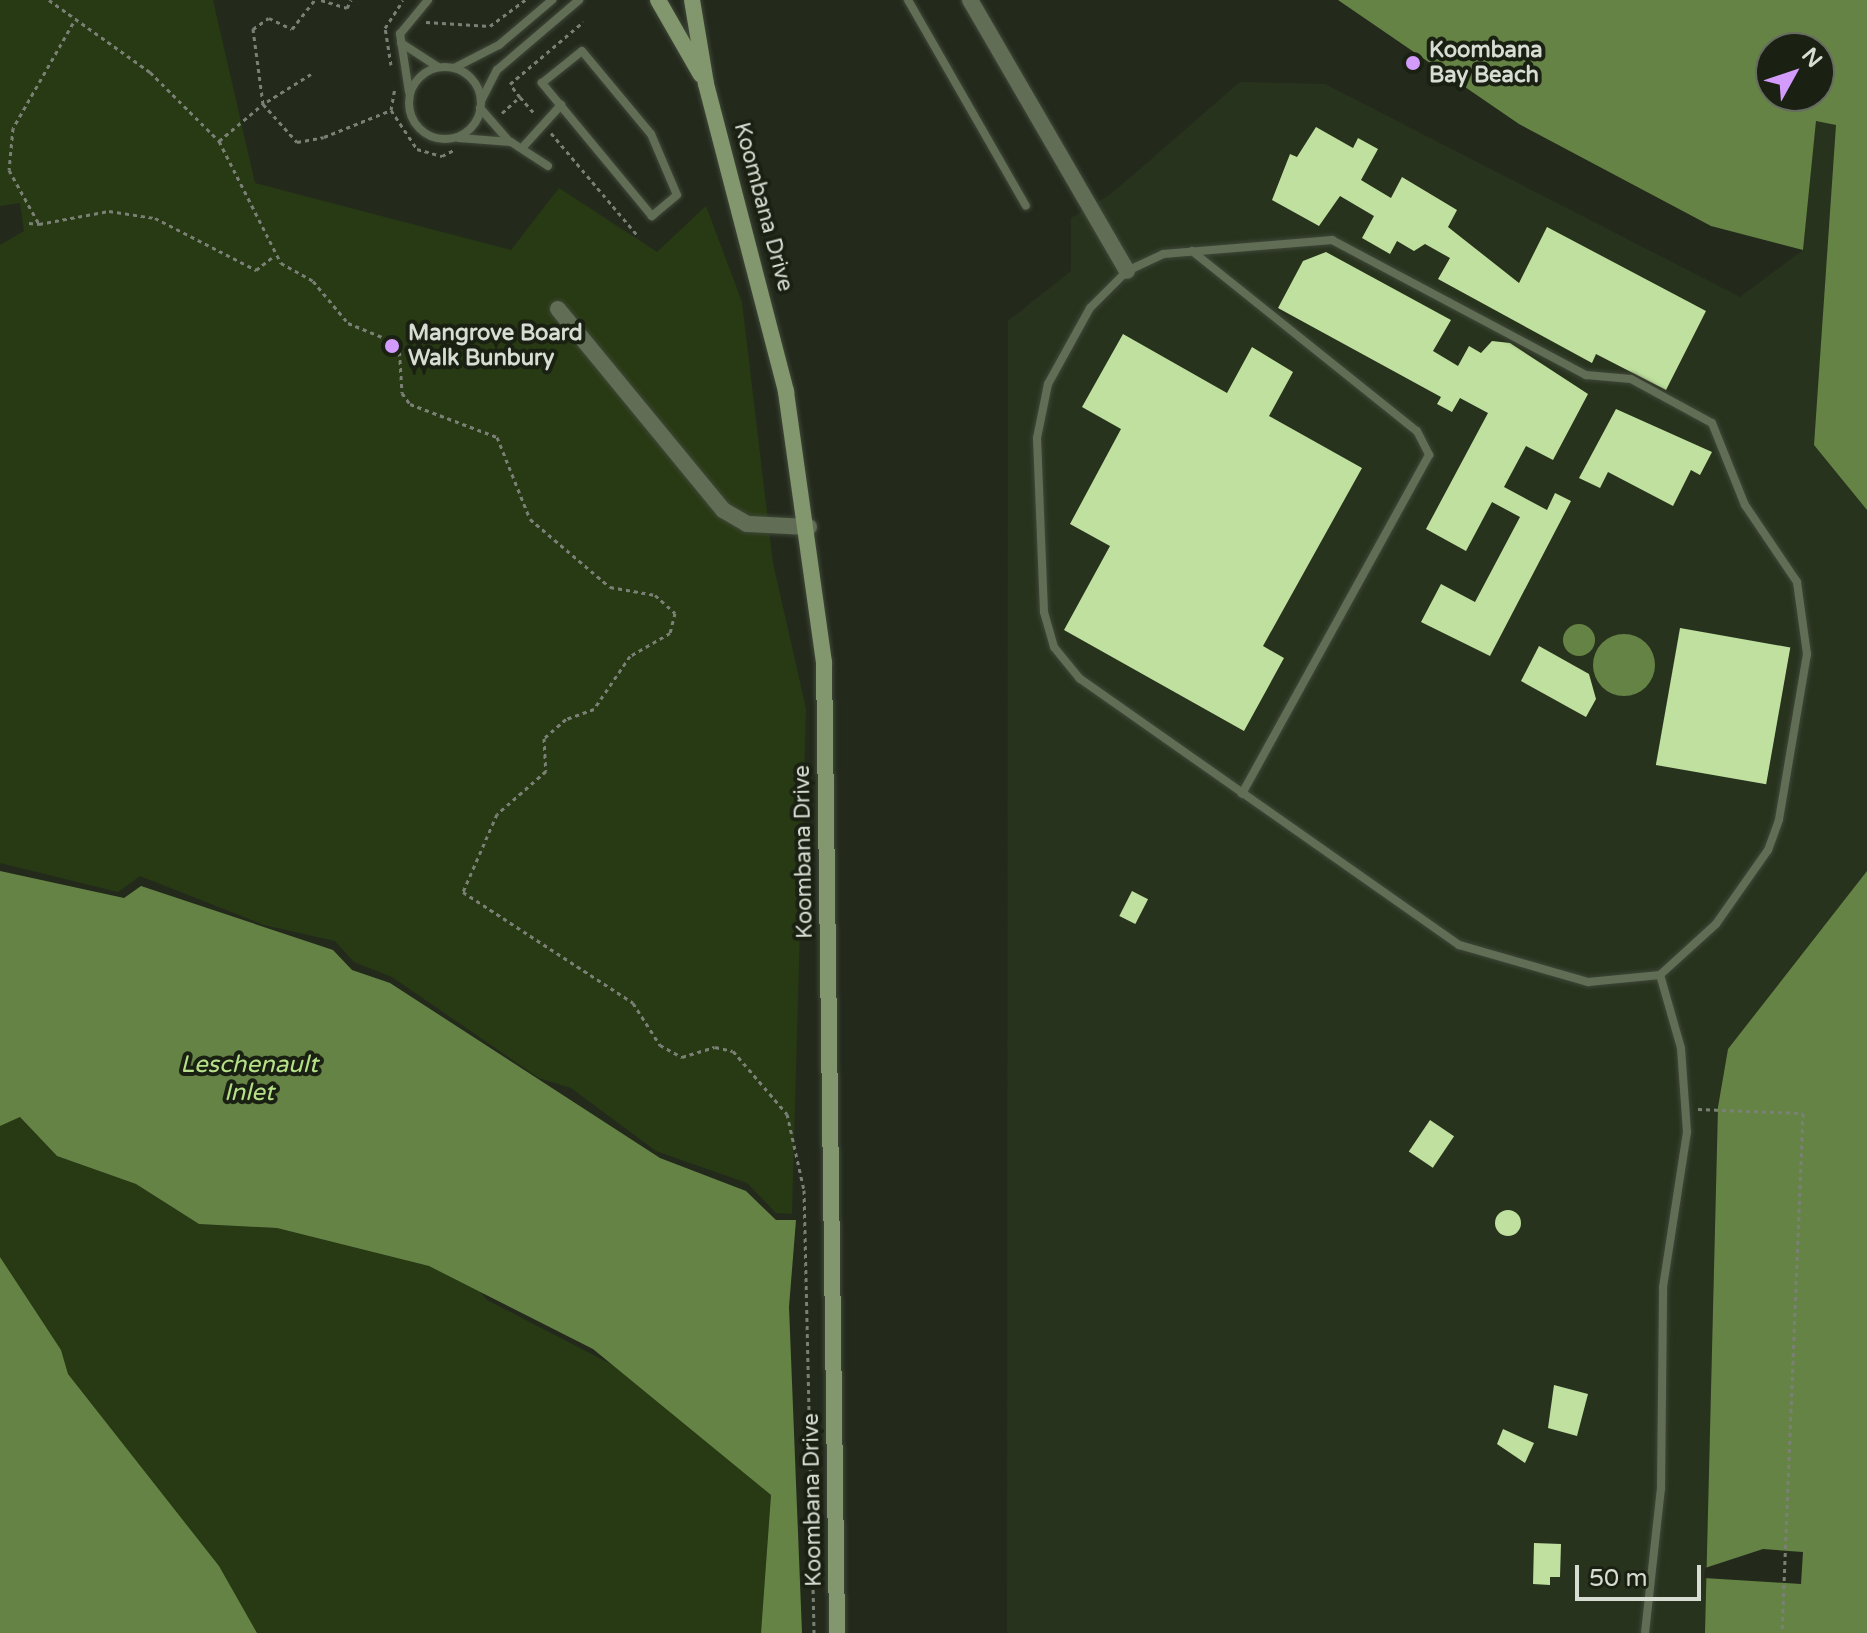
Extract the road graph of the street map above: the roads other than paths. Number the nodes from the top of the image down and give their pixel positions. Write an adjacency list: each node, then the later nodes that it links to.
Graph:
1 (428, 0): 8 (lane)
2 (552, 0): 10 (lane)
3 (579, 0): 13 (lane)
4 (658, 0): 11 (main road, Koombana Drive)
5 (692, 0): 11 (main road, Koombana Drive)
6 (908, 0): 19 (lane)
7 (970, 0): 21 (street)
8 (401, 42): 9 (lane); 12 (lane)
9 (438, 67): 10 (lane); 12 (lane)
10 (453, 68): 13 (lane)
11 (706, 84): 23 (main road, Koombana Drive)
12 (409, 98): 15 (lane)
13 (480, 105): 15 (lane); 16 (lane)
14 (561, 105): 14 (lane); 17 (lane)
15 (454, 138): 16 (lane)
16 (511, 142): 17 (lane)
17 (523, 147): 18 (lane)
18 (548, 166)
19 (1026, 206)
20 (1192, 251): 21 (lane); 24 (lane); 25 (lane)
21 (1127, 271): 24 (lane)
22 (558, 309): 23 (street)
23 (809, 527): 26 (main road, Koombana Drive)
24 (1242, 794): 25 (lane)
25 (1660, 975): 27 (lane)
26 (837, 1633)
27 (1645, 1633)

